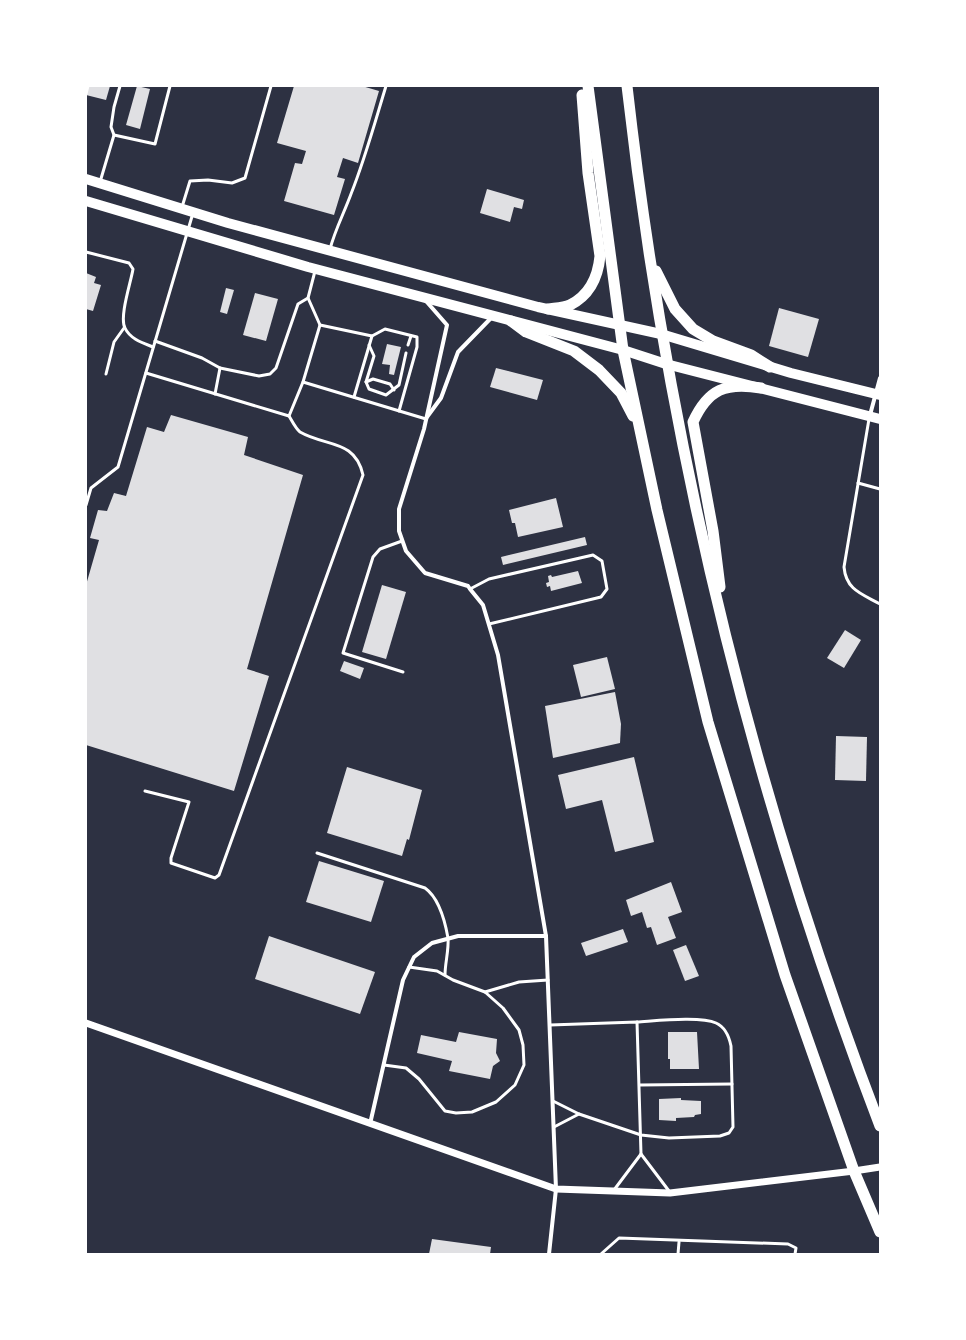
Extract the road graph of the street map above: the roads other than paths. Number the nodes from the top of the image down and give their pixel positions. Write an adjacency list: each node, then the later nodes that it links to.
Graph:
1 (88, 86): 9 (lane)
2 (120, 86): 10 (lane)
3 (170, 86): 10 (lane)
4 (271, 86): 14 (lane)
5 (386, 86): 17 (lane)
6 (582, 86): 23 (highway)
7 (588, 86): 27 (highway)
8 (627, 86): 19 (highway)
9 (86, 94)
10 (114, 135): 12 (lane)
11 (86, 179): 12 (main road)
12 (100, 183): 14 (main road)
13 (86, 201): 16 (main road)
14 (182, 208): 15 (main road)
15 (194, 212): 16 (lane); 17 (main road)
16 (188, 232): 20 (main road); 32 (lane)
17 (330, 250): 23 (main road)
18 (86, 252): 28 (lane)
19 (650, 257): 29 (highway); 39 (highway)
20 (315, 269): 21 (main road); 22 (lane)
21 (421, 297): 24 (main road); 54 (street)
22 (308, 298): 26 (lane); 40 (lane)
23 (548, 309): 27 (main road)
24 (492, 316): 25 (main road); 54 (street)
25 (511, 321): 36 (main road); 56 (highway)
26 (320, 325): 30 (lane); 44 (lane)
27 (620, 326): 29 (main road); 36 (highway)
28 (124, 328): 35 (lane); 42 (lane)
29 (662, 334): 38 (highway); 39 (main road)
30 (372, 336): 31 (lane); 33 (lane)
31 (411, 336): 34 (lane); 51 (lane)
32 (155, 341): 35 (lane); 40 (lane)
33 (369, 345): 45 (lane); 50 (lane)
34 (408, 345)
35 (153, 347): 41 (lane)
36 (623, 350): 38 (main road); 56 (highway)
37 (406, 353): 47 (lane)
38 (666, 364): 46 (main road); 64 (highway)
39 (770, 367): 49 (main road)
40 (220, 368): 48 (lane)
41 (146, 373): 48 (lane); 59 (lane)
42 (106, 374)
43 (880, 378): 49 (street)
44 (303, 382): 50 (lane); 52 (lane)
45 (366, 382): 47 (lane); 47 (lane)
46 (761, 388): 53 (main road); 64 (highway)
47 (394, 390)
48 (215, 394): 52 (lane)
49 (878, 395): 53 (street)
50 (354, 397): 51 (lane)
51 (399, 411): 54 (lane)
52 (289, 416): 66 (lane)
53 (870, 416): 55 (main road); 57 (lane)
54 (426, 419): 60 (street)
55 (880, 419)
56 (640, 429): 88 (highway)
57 (858, 483): 58 (lane); 62 (lane)
58 (880, 489)
59 (86, 505)
60 (402, 541): 61 (street); 65 (lane)
61 (470, 589): 63 (street); 63 (lane)
62 (880, 604)
63 (489, 624): 68 (street)
64 (724, 633): 83 (highway)
65 (403, 672)
66 (145, 791)
67 (317, 853): 69 (lane)
68 (546, 936): 69 (street); 72 (street)
69 (448, 939): 70 (street); 71 (lane)
70 (409, 967): 71 (lane); 77 (street)
71 (446, 975): 73 (lane)
72 (548, 980): 73 (lane); 76 (street)
73 (485, 992): 77 (lane)
74 (637, 1022): 76 (lane); 78 (lane); 79 (lane)
75 (86, 1023): 82 (street)
76 (550, 1025): 80 (street)
77 (384, 1066): 82 (street)
78 (640, 1084): 79 (lane); 85 (lane)
79 (732, 1084): 85 (lane)
80 (553, 1101): 81 (lane); 84 (street)
81 (579, 1114): 84 (lane); 85 (lane)
82 (370, 1124): 89 (street)
83 (880, 1126)
84 (554, 1127): 89 (street)
85 (641, 1135): 86 (lane)
86 (641, 1154): 90 (lane); 91 (lane)
87 (880, 1167): 88 (street)
88 (854, 1171): 91 (street); 92 (highway)
89 (556, 1189): 90 (street); 94 (street)
90 (613, 1191): 91 (street)
91 (670, 1193)
92 (880, 1232)
93 (679, 1242): 95 (lane); 96 (lane); 97 (lane)
94 (549, 1254)
95 (601, 1254)
96 (678, 1254)
97 (795, 1254)

